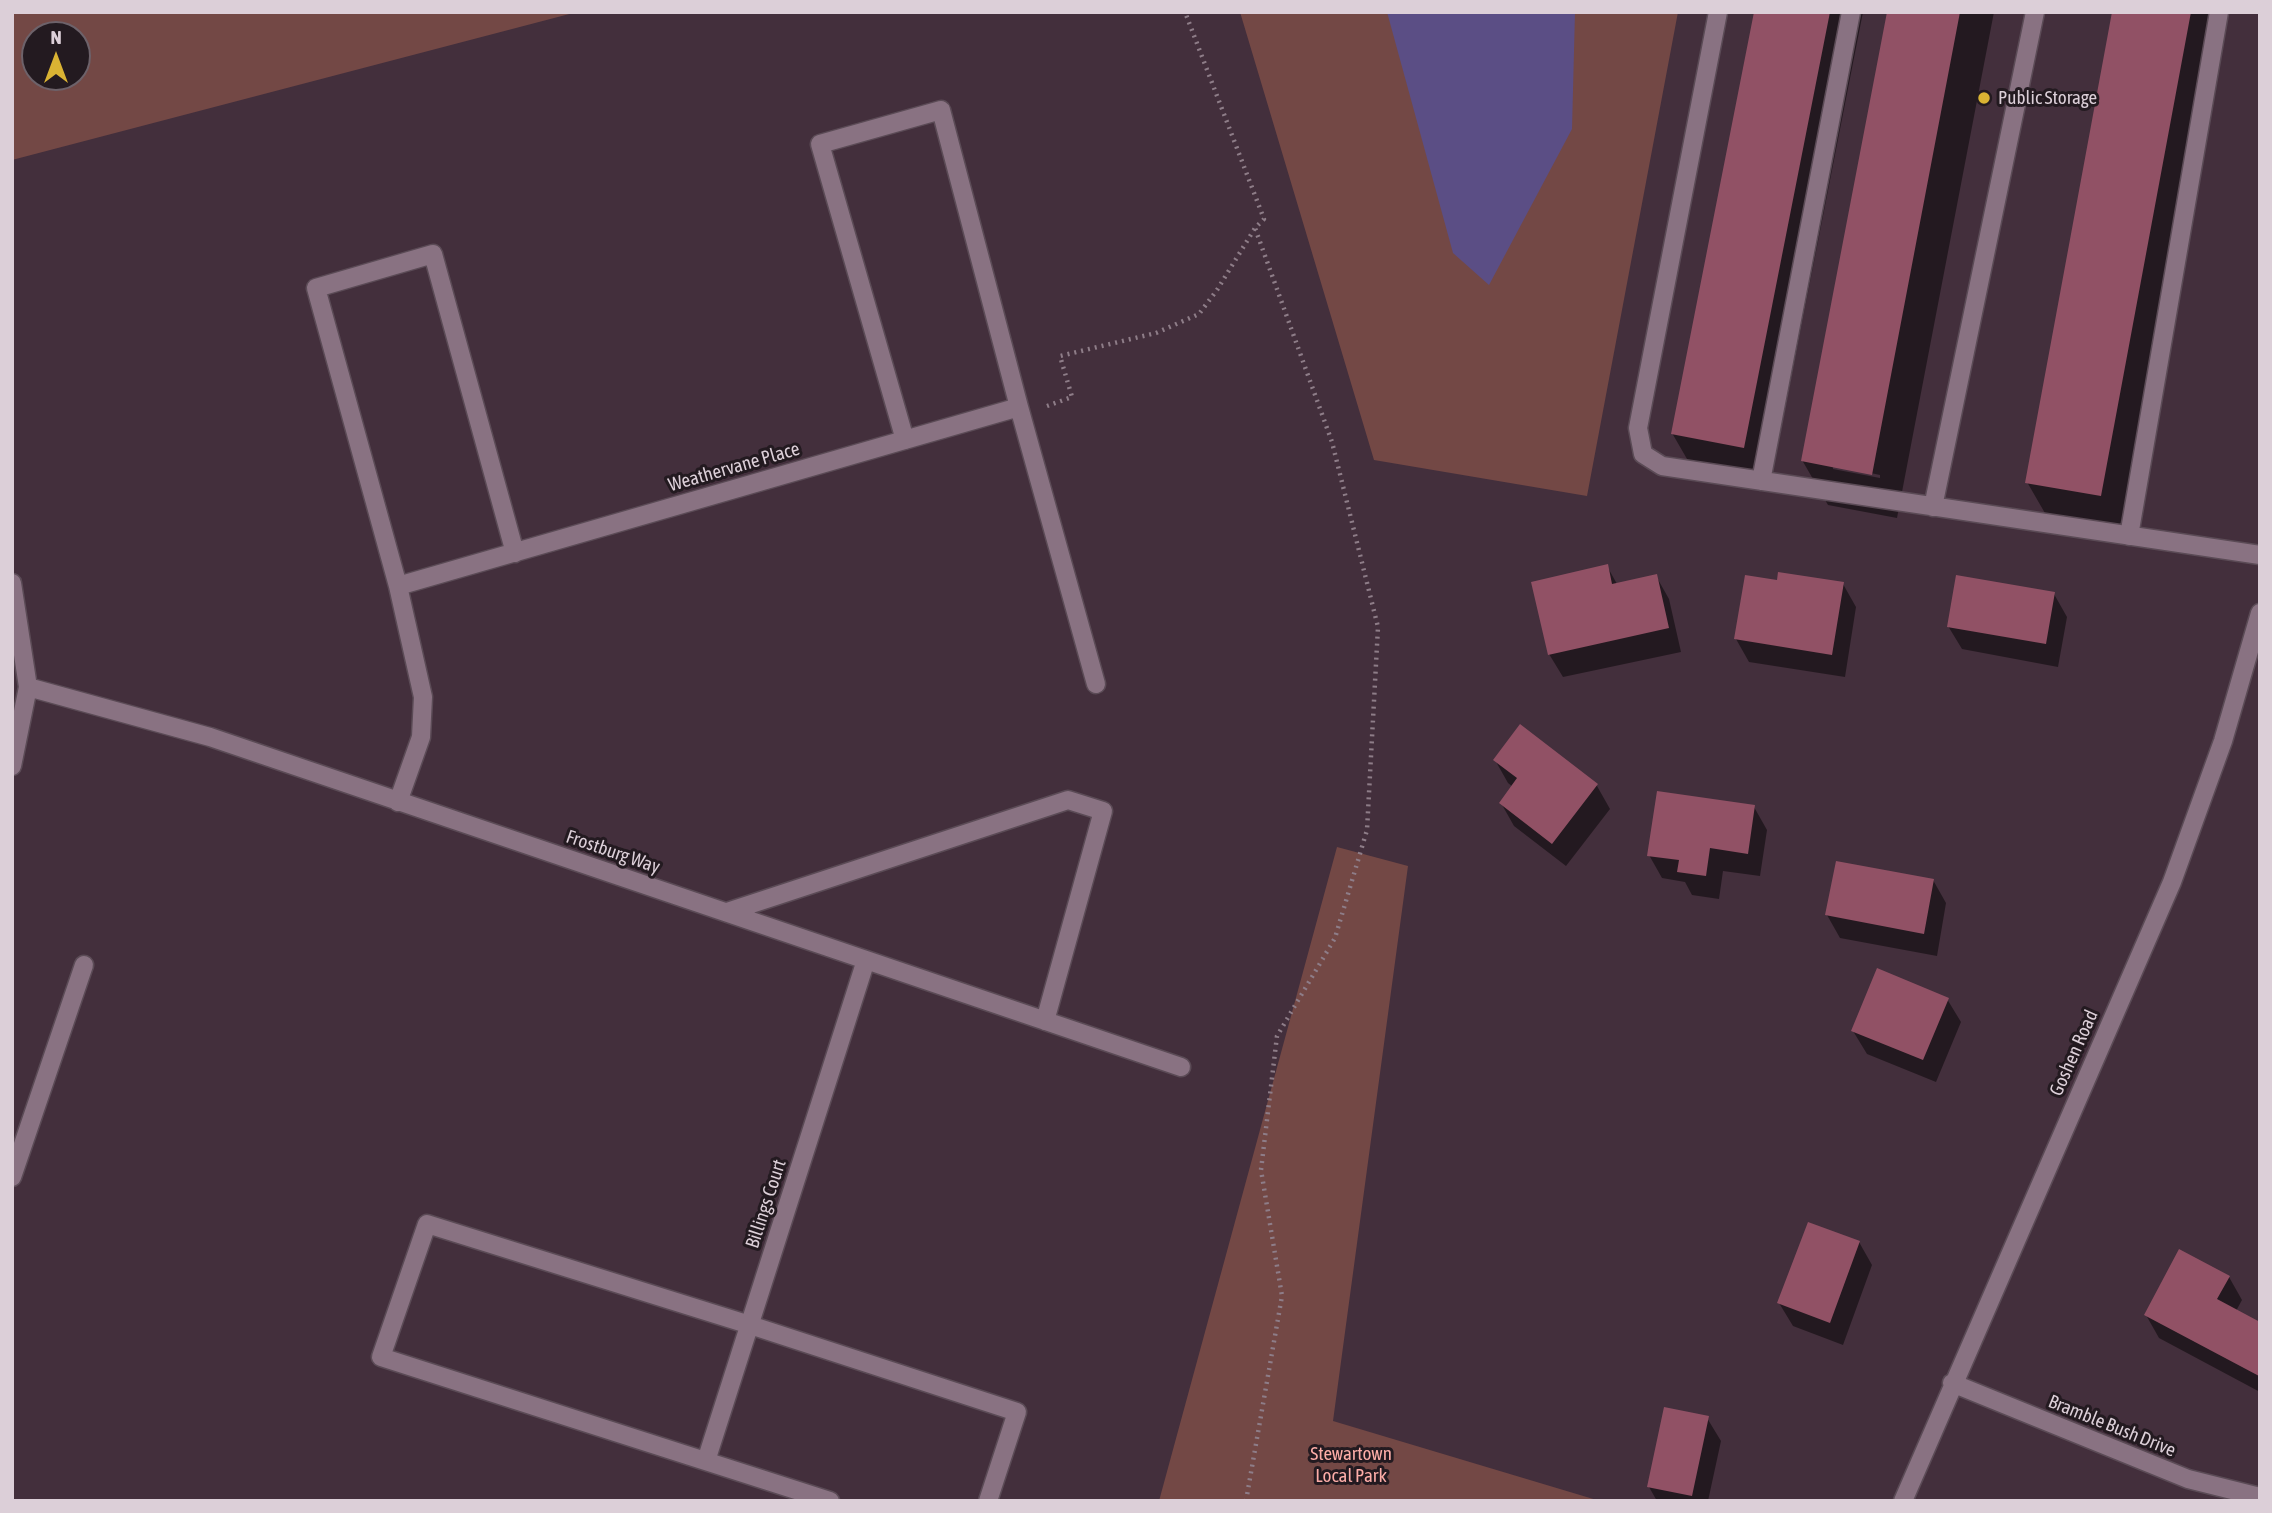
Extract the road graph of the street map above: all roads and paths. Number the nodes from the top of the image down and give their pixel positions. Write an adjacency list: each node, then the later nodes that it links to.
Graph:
1 (1185, 12): 6 (path)
2 (1718, 12): 9 (street)
3 (1852, 12): 9 (street)
4 (2035, 12): 10 (street)
5 (2219, 12): 11 (street)
6 (1255, 228): 7 (path); 33 (path)
7 (1020, 411): 8 (street, Weathervane Place); 8 (street); 17 (street)
8 (905, 440): 12 (street, Weathervane Place)
9 (1761, 481): 10 (street)
10 (1933, 507): 11 (street)
11 (2129, 536): 13 (street)
12 (514, 552): 14 (street, Weathervane Place); 14 (street)
13 (2260, 555)
14 (398, 586): 20 (street)
15 (13, 588): 18 (street)
16 (2260, 613): 28 (street, Goshen Road)
17 (1096, 684)
18 (28, 687): 19 (street); 20 (street, Frostburg Way)
19 (12, 766)
20 (398, 802): 21 (street, Frostburg Way)
21 (727, 912): 22 (street, Frostburg Way); 24 (street)
22 (866, 960): 24 (street, Frostburg Way); 27 (street, Billings Court)
23 (84, 965): 26 (street)
24 (1045, 1021): 25 (street, Frostburg Way)
25 (1181, 1067)
26 (12, 1177)
27 (750, 1325): 29 (street, Billings Court); 29 (street); 32 (street)
28 (1952, 1383): 30 (street, Bramble Bush Drive); 34 (street, Goshen Road)
29 (706, 1461): 31 (street)
30 (2260, 1497)
31 (830, 1501)
32 (988, 1501)
33 (1246, 1501)
34 (1903, 1501)

